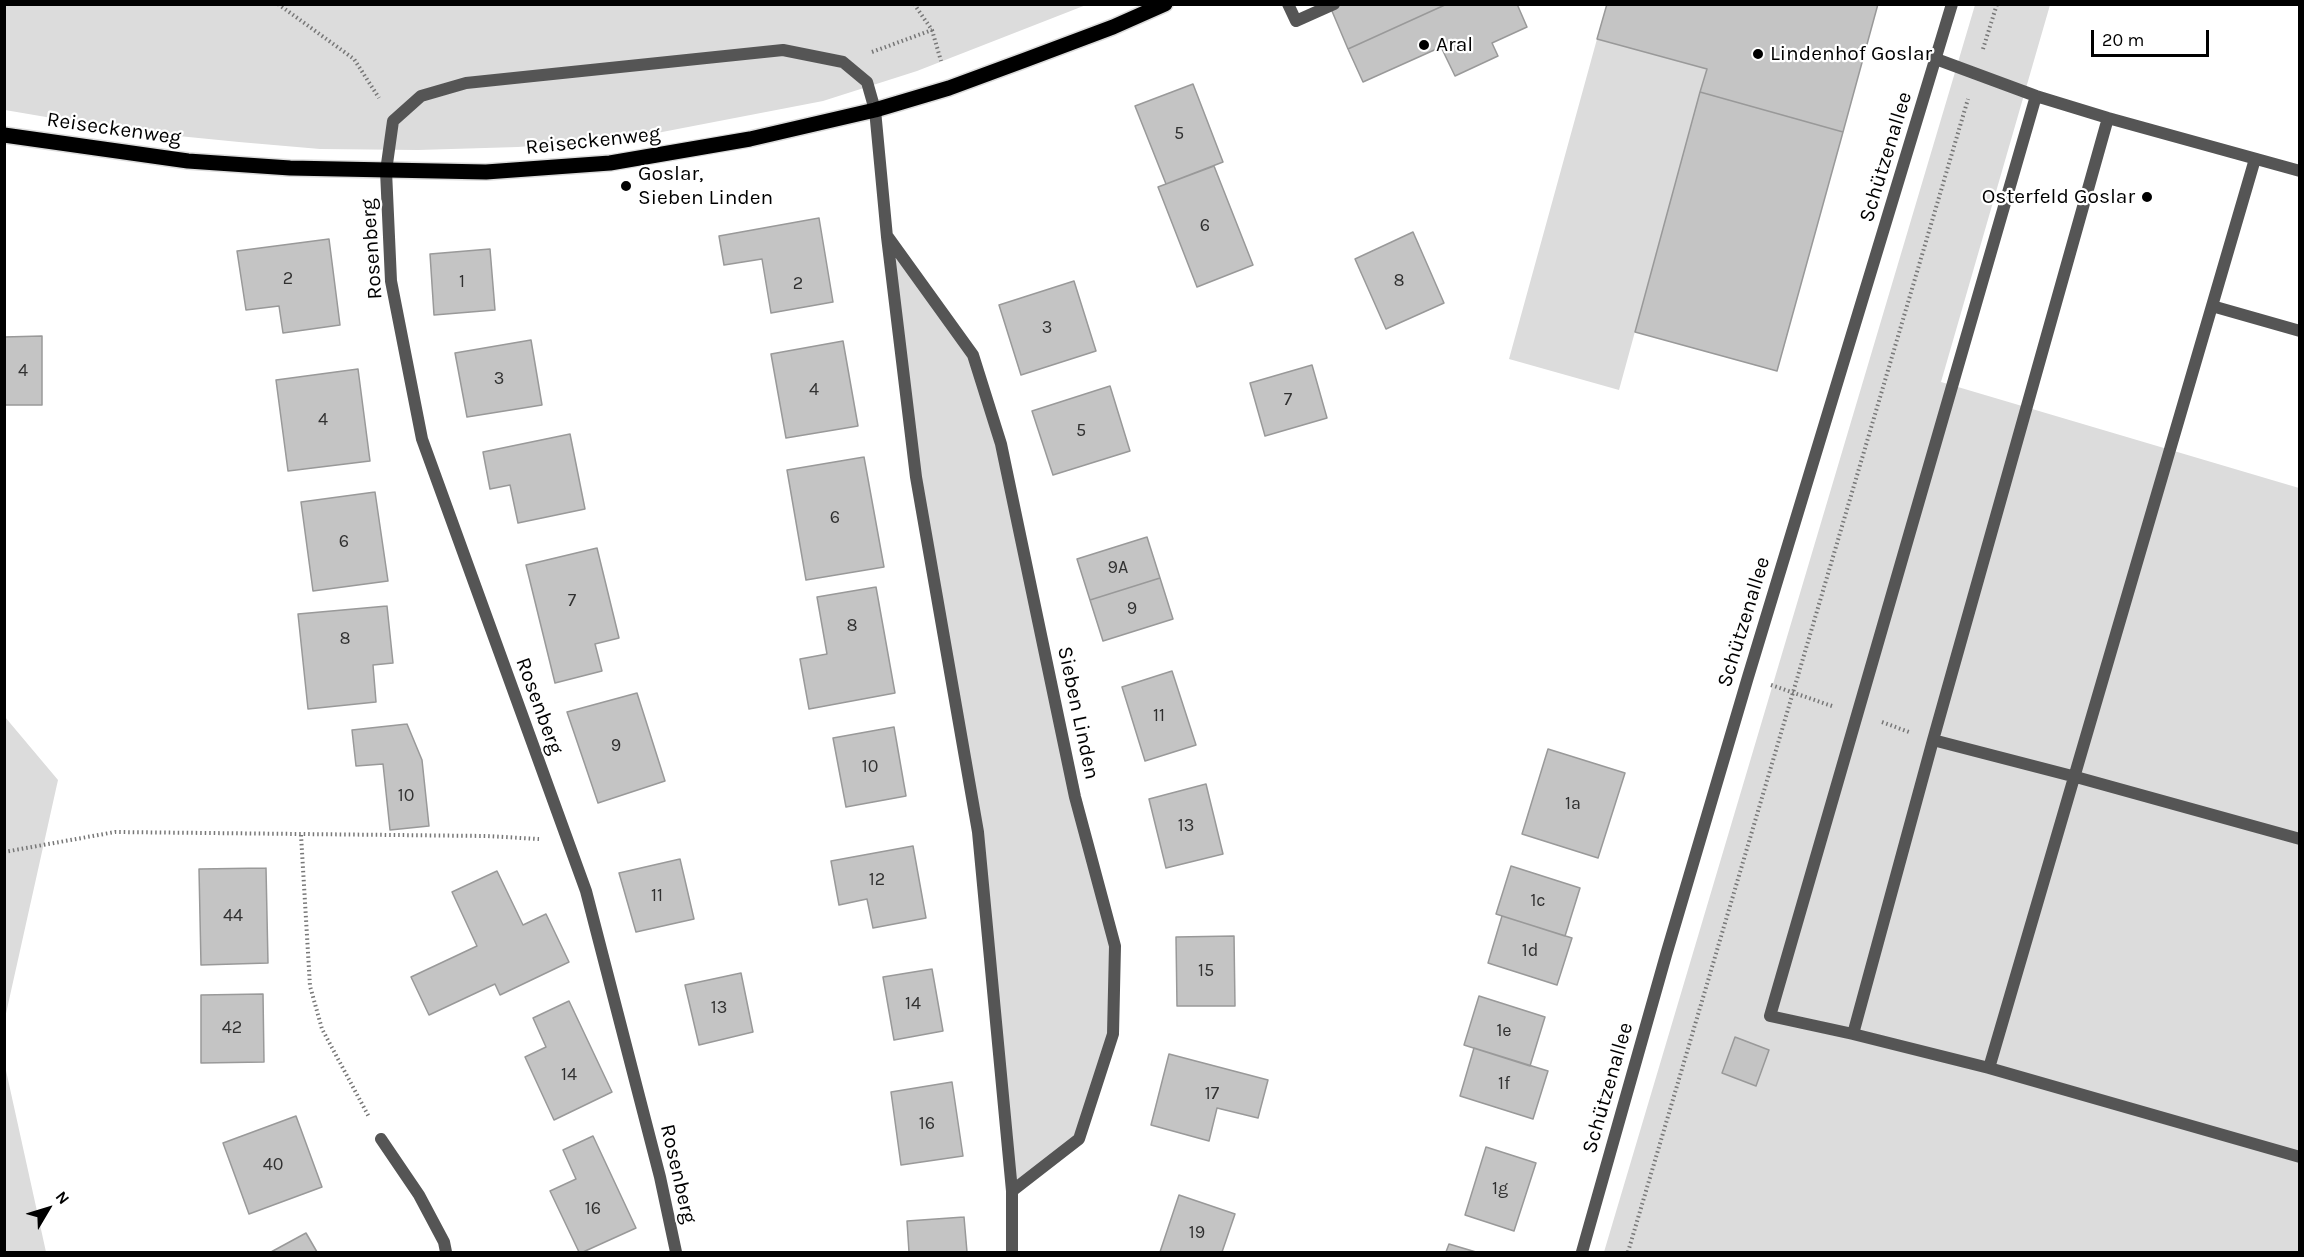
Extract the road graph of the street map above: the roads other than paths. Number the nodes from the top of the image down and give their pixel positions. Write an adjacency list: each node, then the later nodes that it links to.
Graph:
1 (1165, 4): 7 (main road, Reiseckenweg)
2 (1288, 4): 3 (street)
3 (1334, 4)
4 (1952, 4): 5 (street, Schützenallee)
5 (1936, 59): 6 (street); 27 (street, Schützenallee)
6 (2036, 96): 8 (street); 19 (street)
7 (875, 110): 11 (main road, Reiseckenweg); 11 (street, Rosenberg); 13 (street)
8 (2108, 118): 10 (street); 16 (street)
9 (4, 135): 11 (main road, Reiseckenweg)
10 (2255, 159): 12 (street); 14 (street)
11 (386, 171): 25 (street, Rosenberg)
12 (2300, 171)
13 (887, 237): 23 (street); 23 (street, Sieben Linden)
14 (2212, 306): 15 (street); 17 (street)
15 (2300, 331)
16 (1933, 740): 17 (street); 19 (street)
17 (2076, 777): 18 (street); 20 (street)
18 (2300, 839)
19 (1853, 1034): 20 (street)
20 (1989, 1068): 22 (street)
21 (381, 1139): 24 (street)
22 (2300, 1158)
23 (1012, 1191): 26 (street)
24 (446, 1252)
25 (676, 1252)
26 (1012, 1252)
27 (1582, 1252)

